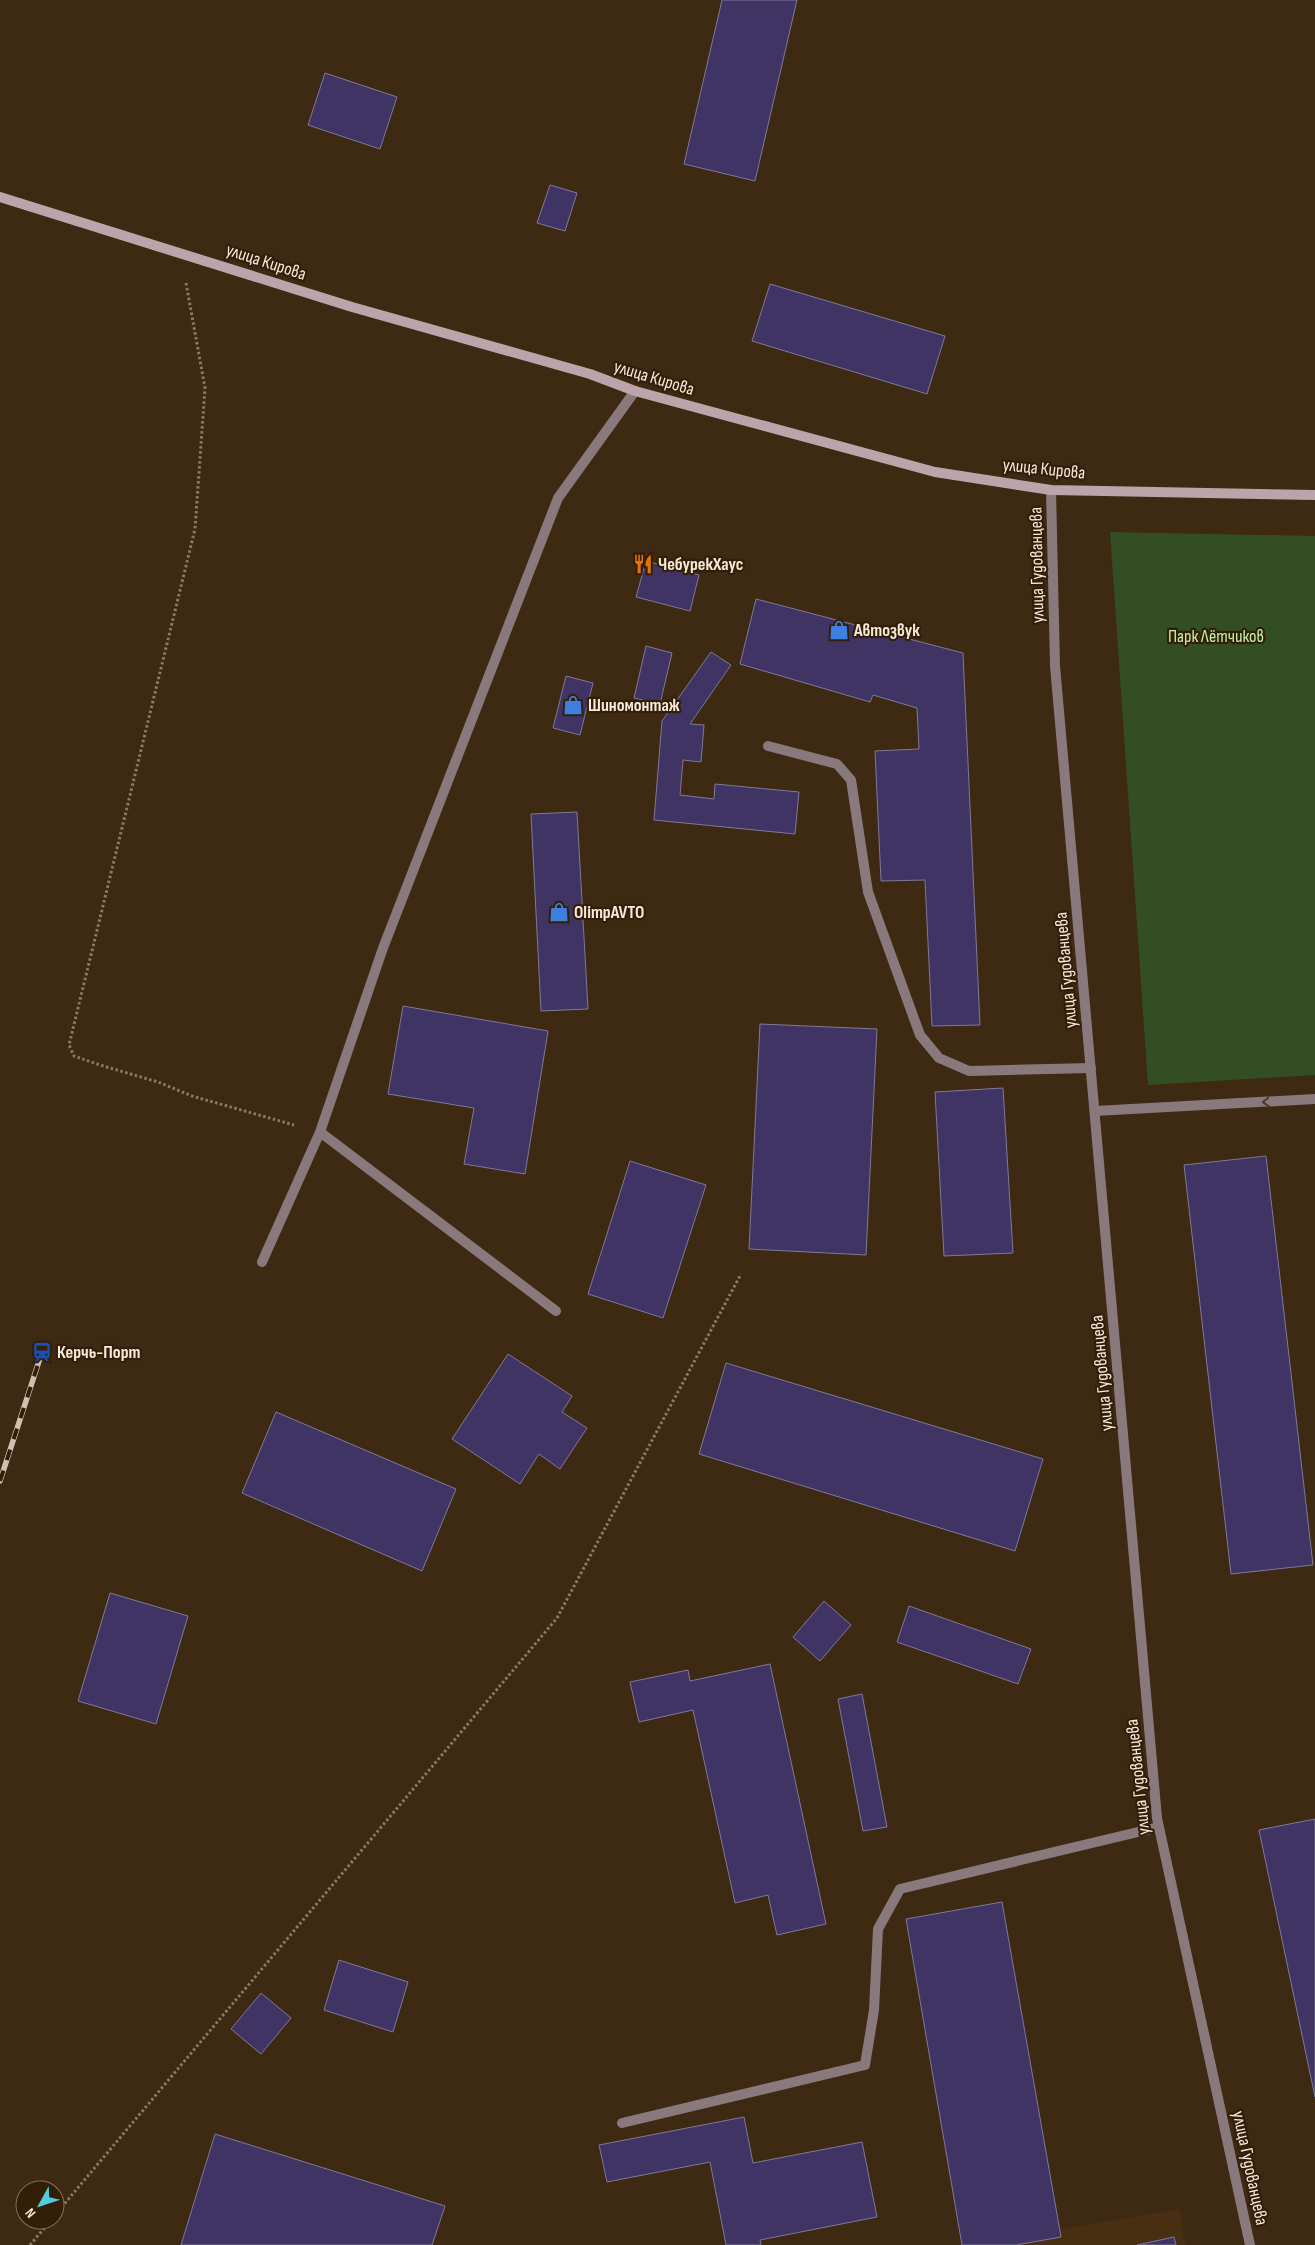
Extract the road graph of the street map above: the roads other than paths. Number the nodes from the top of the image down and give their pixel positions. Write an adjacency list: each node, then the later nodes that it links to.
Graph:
1 (0, 197): 2 (main road, улица Кирова)
2 (635, 391): 3 (main road, улица Кирова); 9 (street)
3 (1052, 490): 4 (main road, улица Кирова); 6 (street, улица Гудованцева)
4 (1315, 496)
5 (768, 746): 6 (street)
6 (1092, 1068): 8 (street, улица Гудованцева)
7 (1315, 1100): 8 (street, one-way to 8)
8 (1095, 1111): 12 (street, улица Гудованцева)
9 (320, 1132): 10 (street); 11 (street)
10 (262, 1262)
11 (556, 1311)
12 (1159, 1827): 13 (street); 14 (street, улица Гудованцева)
13 (622, 2123)
14 (1250, 2245)

